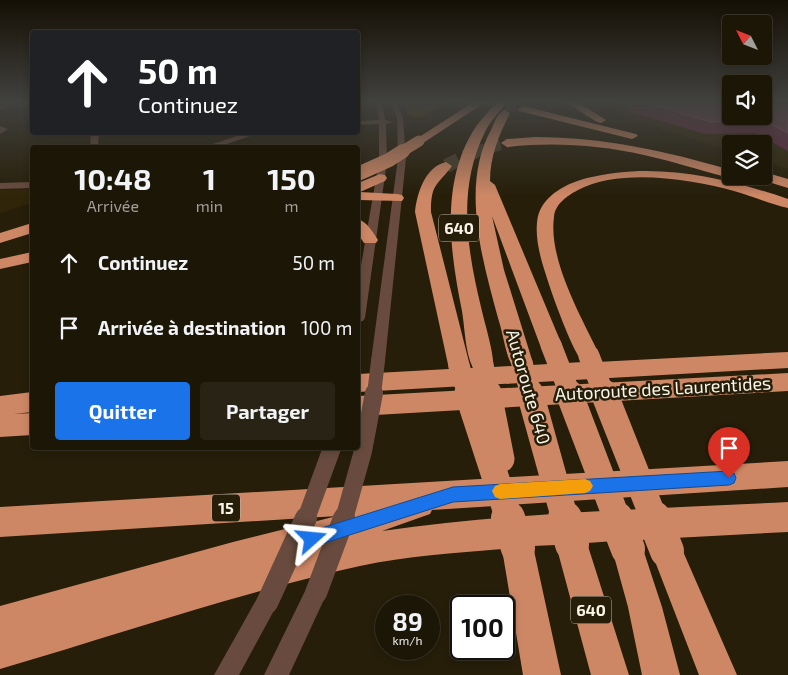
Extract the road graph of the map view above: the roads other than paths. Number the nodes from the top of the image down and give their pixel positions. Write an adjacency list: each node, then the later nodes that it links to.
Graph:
1 (382, 132): 17 (street)
2 (400, 132): 27 (street)
3 (432, 132): 14 (highway, bridge)
4 (477, 132): 40 (highway, Autoroute 640 / 640)
5 (493, 132): 15 (highway, Autoroute 640 / 640)
6 (620, 132): 12 (highway)
7 (634, 132): 9 (highway)
8 (248, 135): 11 (street)
9 (648, 138)
10 (507, 144): 16 (highway)
11 (214, 145)
12 (722, 162)
13 (446, 166): 40 (highway)
14 (360, 171)
15 (483, 171): 58 (highway, Autoroute 640 / 640, bridge); 59 (highway, bridge)
16 (722, 172)
17 (380, 178): 23 (highway); 26 (street)
18 (772, 179): 19 (highway)
19 (788, 184)
20 (30, 185): 22 (street)
21 (766, 185): 24 (highway)
22 (0, 186)
23 (360, 187)
24 (788, 192)
25 (360, 197): 26 (highway)
26 (376, 201): 27 (highway); 29 (highway); 34 (street)
27 (397, 201): 56 (street, bridge)
28 (788, 204): 60 (highway, bridge)
29 (360, 205)
30 (360, 227): 34 (highway)
31 (30, 229): 32 (highway)
32 (0, 238)
33 (30, 240): 35 (highway)
34 (370, 240): 38 (street)
35 (0, 248)
36 (30, 257): 37 (highway)
37 (0, 264)
38 (360, 305)
39 (788, 360): 42 (highway)
40 (471, 366): 57 (highway, bridge)
41 (788, 382): 45 (highway, Autoroute des Laurentides)
42 (360, 383)
43 (30, 402): 44 (highway)
44 (0, 406)
45 (360, 406)
46 (30, 424): 47 (highway)
47 (0, 426)
48 (331, 450): 55 (street, bridge)
49 (788, 474): 50 (highway, 15)
50 (453, 494): 52 (highway, 15); 53 (highway)
51 (788, 517): 54 (highway)
52 (0, 522)
53 (0, 624)
54 (0, 652)
55 (226, 675)
56 (276, 675)
57 (542, 675)
58 (610, 675)
59 (661, 675)
60 (718, 675)

